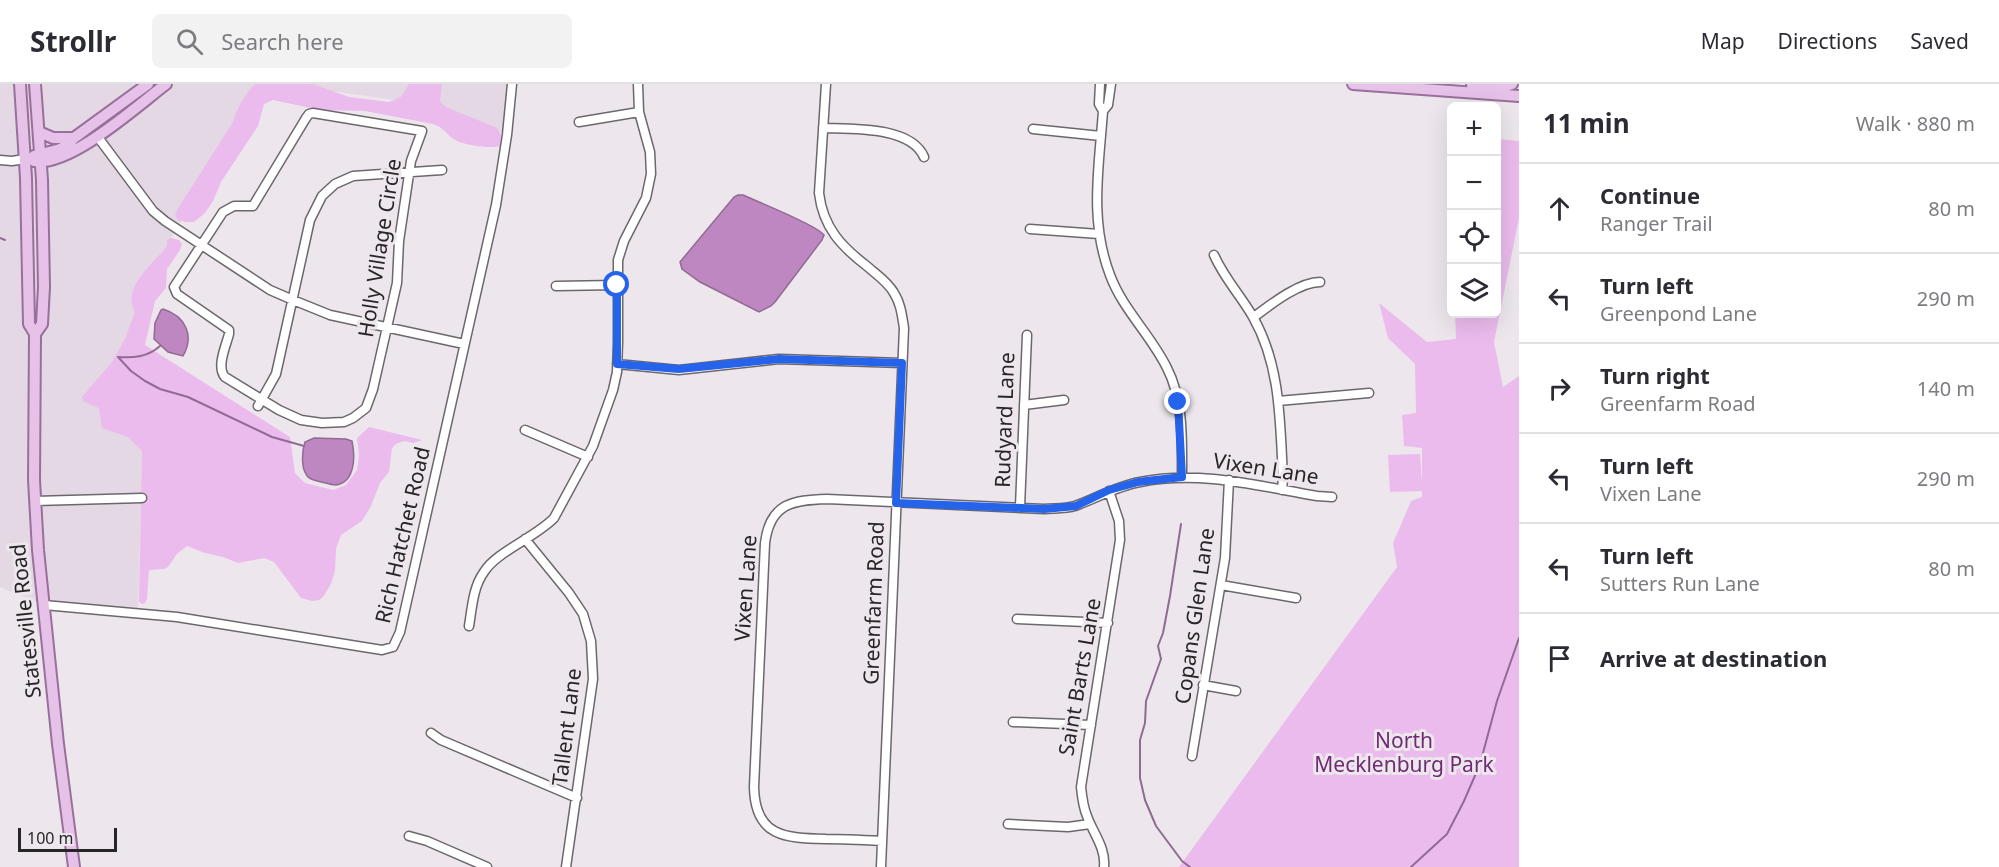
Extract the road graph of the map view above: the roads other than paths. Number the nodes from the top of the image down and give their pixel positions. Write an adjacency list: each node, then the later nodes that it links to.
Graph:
1 (20, 84): 25 (main road, Statesville Road)
2 (35, 84): 19 (main road, Statesville Road)
3 (149, 84): 20 (main road); 22 (main road)
4 (166, 84): 20 (main road)
5 (512, 84): 41 (street, Rich Hatchet Road)
6 (638, 84): 15 (street)
7 (826, 84): 17 (street, Greenfarm Road)
8 (1101, 84): 14 (street)
9 (1112, 84): 14 (street)
10 (1353, 84): 12 (main road)
11 (1512, 84): 12 (main road)
12 (1412, 87): 13 (main road)
13 (1519, 96)
14 (1103, 111): 21 (street)
15 (639, 112): 16 (street); 34 (street)
16 (579, 122)
17 (823, 128): 23 (street); 42 (street, Greenfarm Road)
18 (1033, 129): 21 (street)
19 (39, 132): 22 (main road); 24 (main road, Statesville Road)
20 (97, 136): 24 (main road); 31 (street)
21 (1101, 136): 30 (street)
22 (74, 138): 24 (main road)
23 (924, 157)
24 (40, 158): 25 (main road); 39 (main road, Statesville Road)
25 (25, 159): 26 (street); 39 (main road, Statesville Road)
26 (0, 160)
27 (442, 171): 28 (street)
28 (409, 172): 31 (street, Holly Village Circle); 36 (street); 38 (street, Holly Village Circle)
29 (1030, 229): 30 (street)
30 (1099, 234): 51 (street)
31 (201, 244): 36 (street); 47 (street, Holly Village Circle)
32 (1214, 255): 37 (street)
33 (1320, 282): 37 (street)
34 (617, 285): 35 (street); 43 (street)
35 (556, 286)
36 (293, 300): 38 (street); 47 (street)
37 (1254, 317): 46 (street)
38 (387, 328): 41 (street); 47 (street, Holly Village Circle)
39 (35, 334): 57 (main road, Statesville Road)
40 (1027, 335): 48 (street, Rudyard Lane)
41 (464, 344): 63 (street, Rich Hatchet Road)
42 (902, 363): 43 (street); 58 (street, Greenfarm Road)
43 (617, 364): 50 (street)
44 (1369, 393): 46 (street)
45 (1064, 400): 48 (street)
46 (1278, 401): 54 (street)
47 (260, 403)
48 (1024, 405): 59 (street, Rudyard Lane)
49 (525, 430): 50 (street)
50 (588, 457): 60 (street)
51 (1182, 477): 52 (street, Vixen Lane); 53 (street, Vixen Lane)
52 (1228, 480): 54 (street, Vixen Lane); 61 (street, Copans Glen Lane)
53 (1109, 490): 59 (street, Vixen Lane); 65 (street, Saint Barts Lane)
54 (1282, 490): 55 (street, Vixen Lane)
55 (1332, 497)
56 (142, 498): 57 (street)
57 (35, 501): 63 (main road, Statesville Road)
58 (896, 503): 59 (street, Vixen Lane); 77 (street, Greenfarm Road); 77 (street, Vixen Lane)
59 (1020, 507)
60 (525, 539): 66 (street); 73 (street, Tallent Lane)
61 (1221, 585): 62 (street); 67 (street, Copans Glen Lane)
62 (1296, 598)
63 (44, 605): 78 (main road, Statesville Road)
64 (1017, 619): 65 (street)
65 (1108, 622): 70 (street, Saint Barts Lane)
66 (468, 626)
67 (1203, 685): 68 (street); 72 (street, Copans Glen Lane)
68 (1236, 691)
69 (1013, 722): 70 (street)
70 (1091, 724): 75 (street, Saint Barts Lane)
71 (431, 733): 73 (street)
72 (1192, 756)
73 (577, 798): 80 (street, Tallent Lane)
74 (1008, 824): 75 (street)
75 (1090, 824): 82 (street, Saint Barts Lane)
76 (409, 836): 79 (street)
77 (882, 841): 81 (street, Greenfarm Road)
78 (75, 867)
79 (487, 867)
80 (566, 867)
81 (881, 867)
82 (1104, 867)

